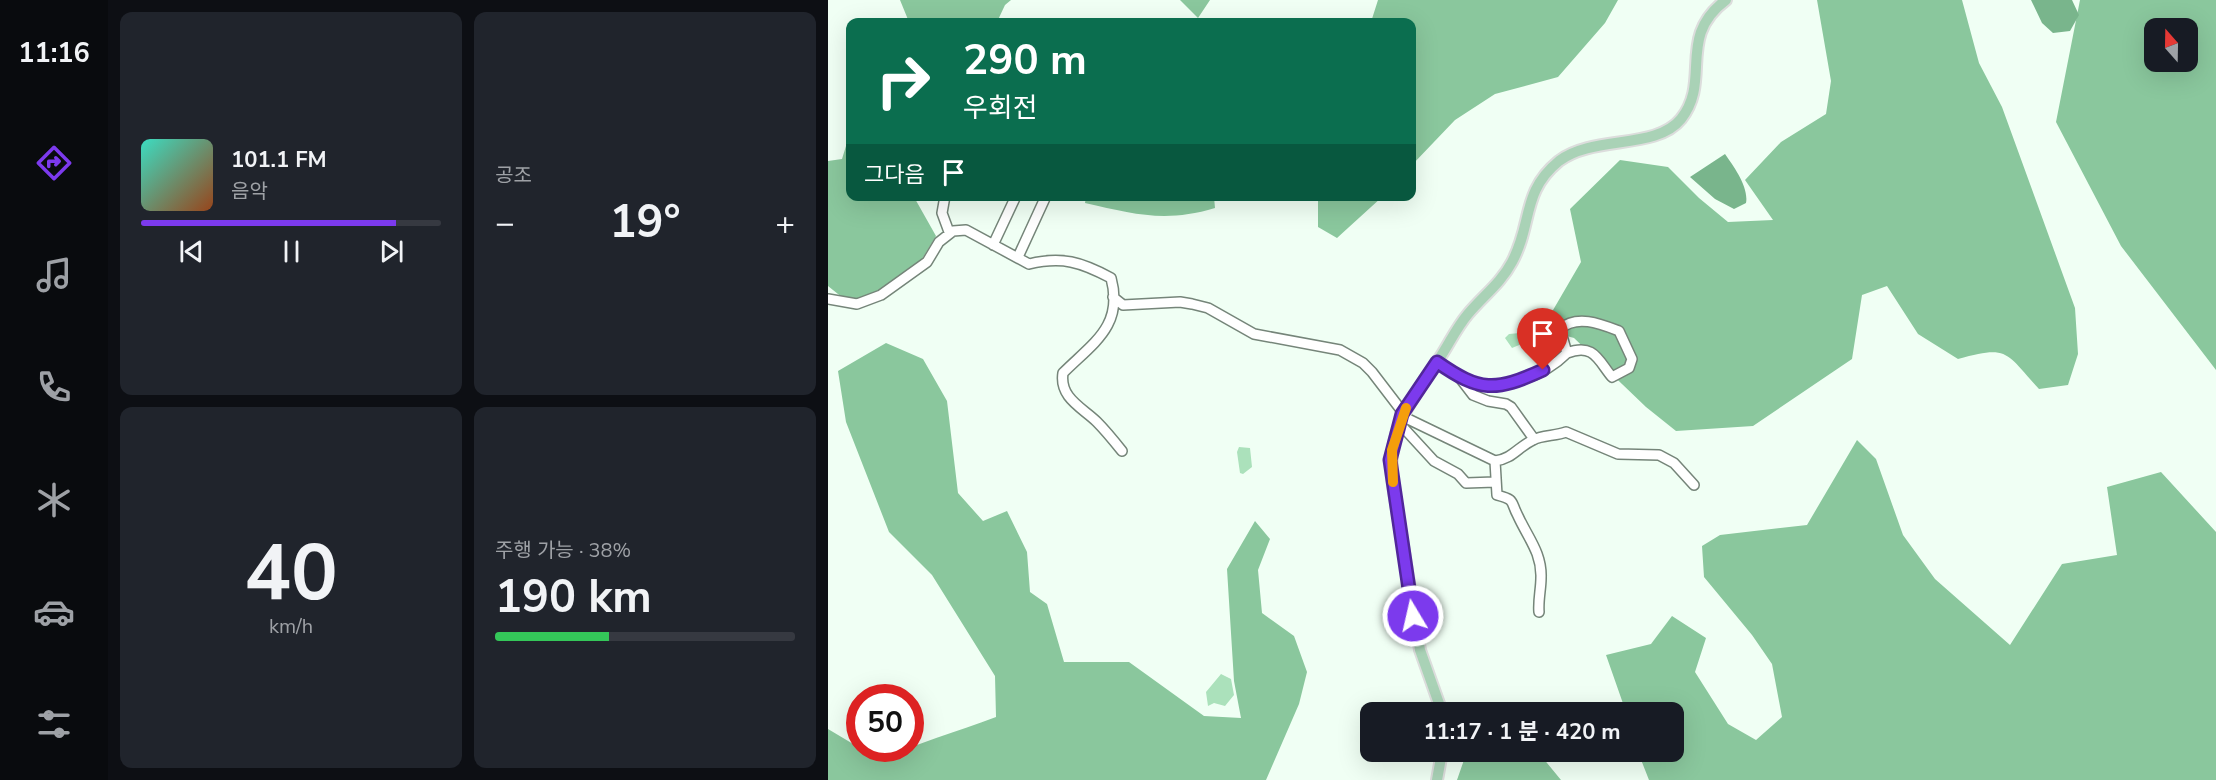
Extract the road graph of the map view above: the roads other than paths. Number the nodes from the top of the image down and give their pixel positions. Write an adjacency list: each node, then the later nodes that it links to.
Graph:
1 (1725, 0): 11 (main road)
2 (944, 201): 5 (street)
3 (1014, 201): 6 (street)
4 (1044, 201): 7 (street)
5 (949, 232): 6 (street); 9 (street)
6 (993, 245): 7 (street)
7 (1018, 257): 8 (street)
8 (1113, 297): 13 (street); 15 (street)
9 (828, 299)
10 (1567, 353): 10 (street); 12 (street)
11 (1437, 362): 12 (street); 13 (main road)
12 (1460, 378): 14 (street)
13 (1401, 419): 16 (street); 17 (street); 20 (main road)
14 (1534, 439): 16 (street); 18 (street)
15 (1122, 451)
16 (1495, 461): 17 (street)
17 (1495, 482): 19 (street)
18 (1694, 485)
19 (1539, 612)
20 (1438, 702)
21 (1440, 762): 22 (main road)
22 (1437, 780)

